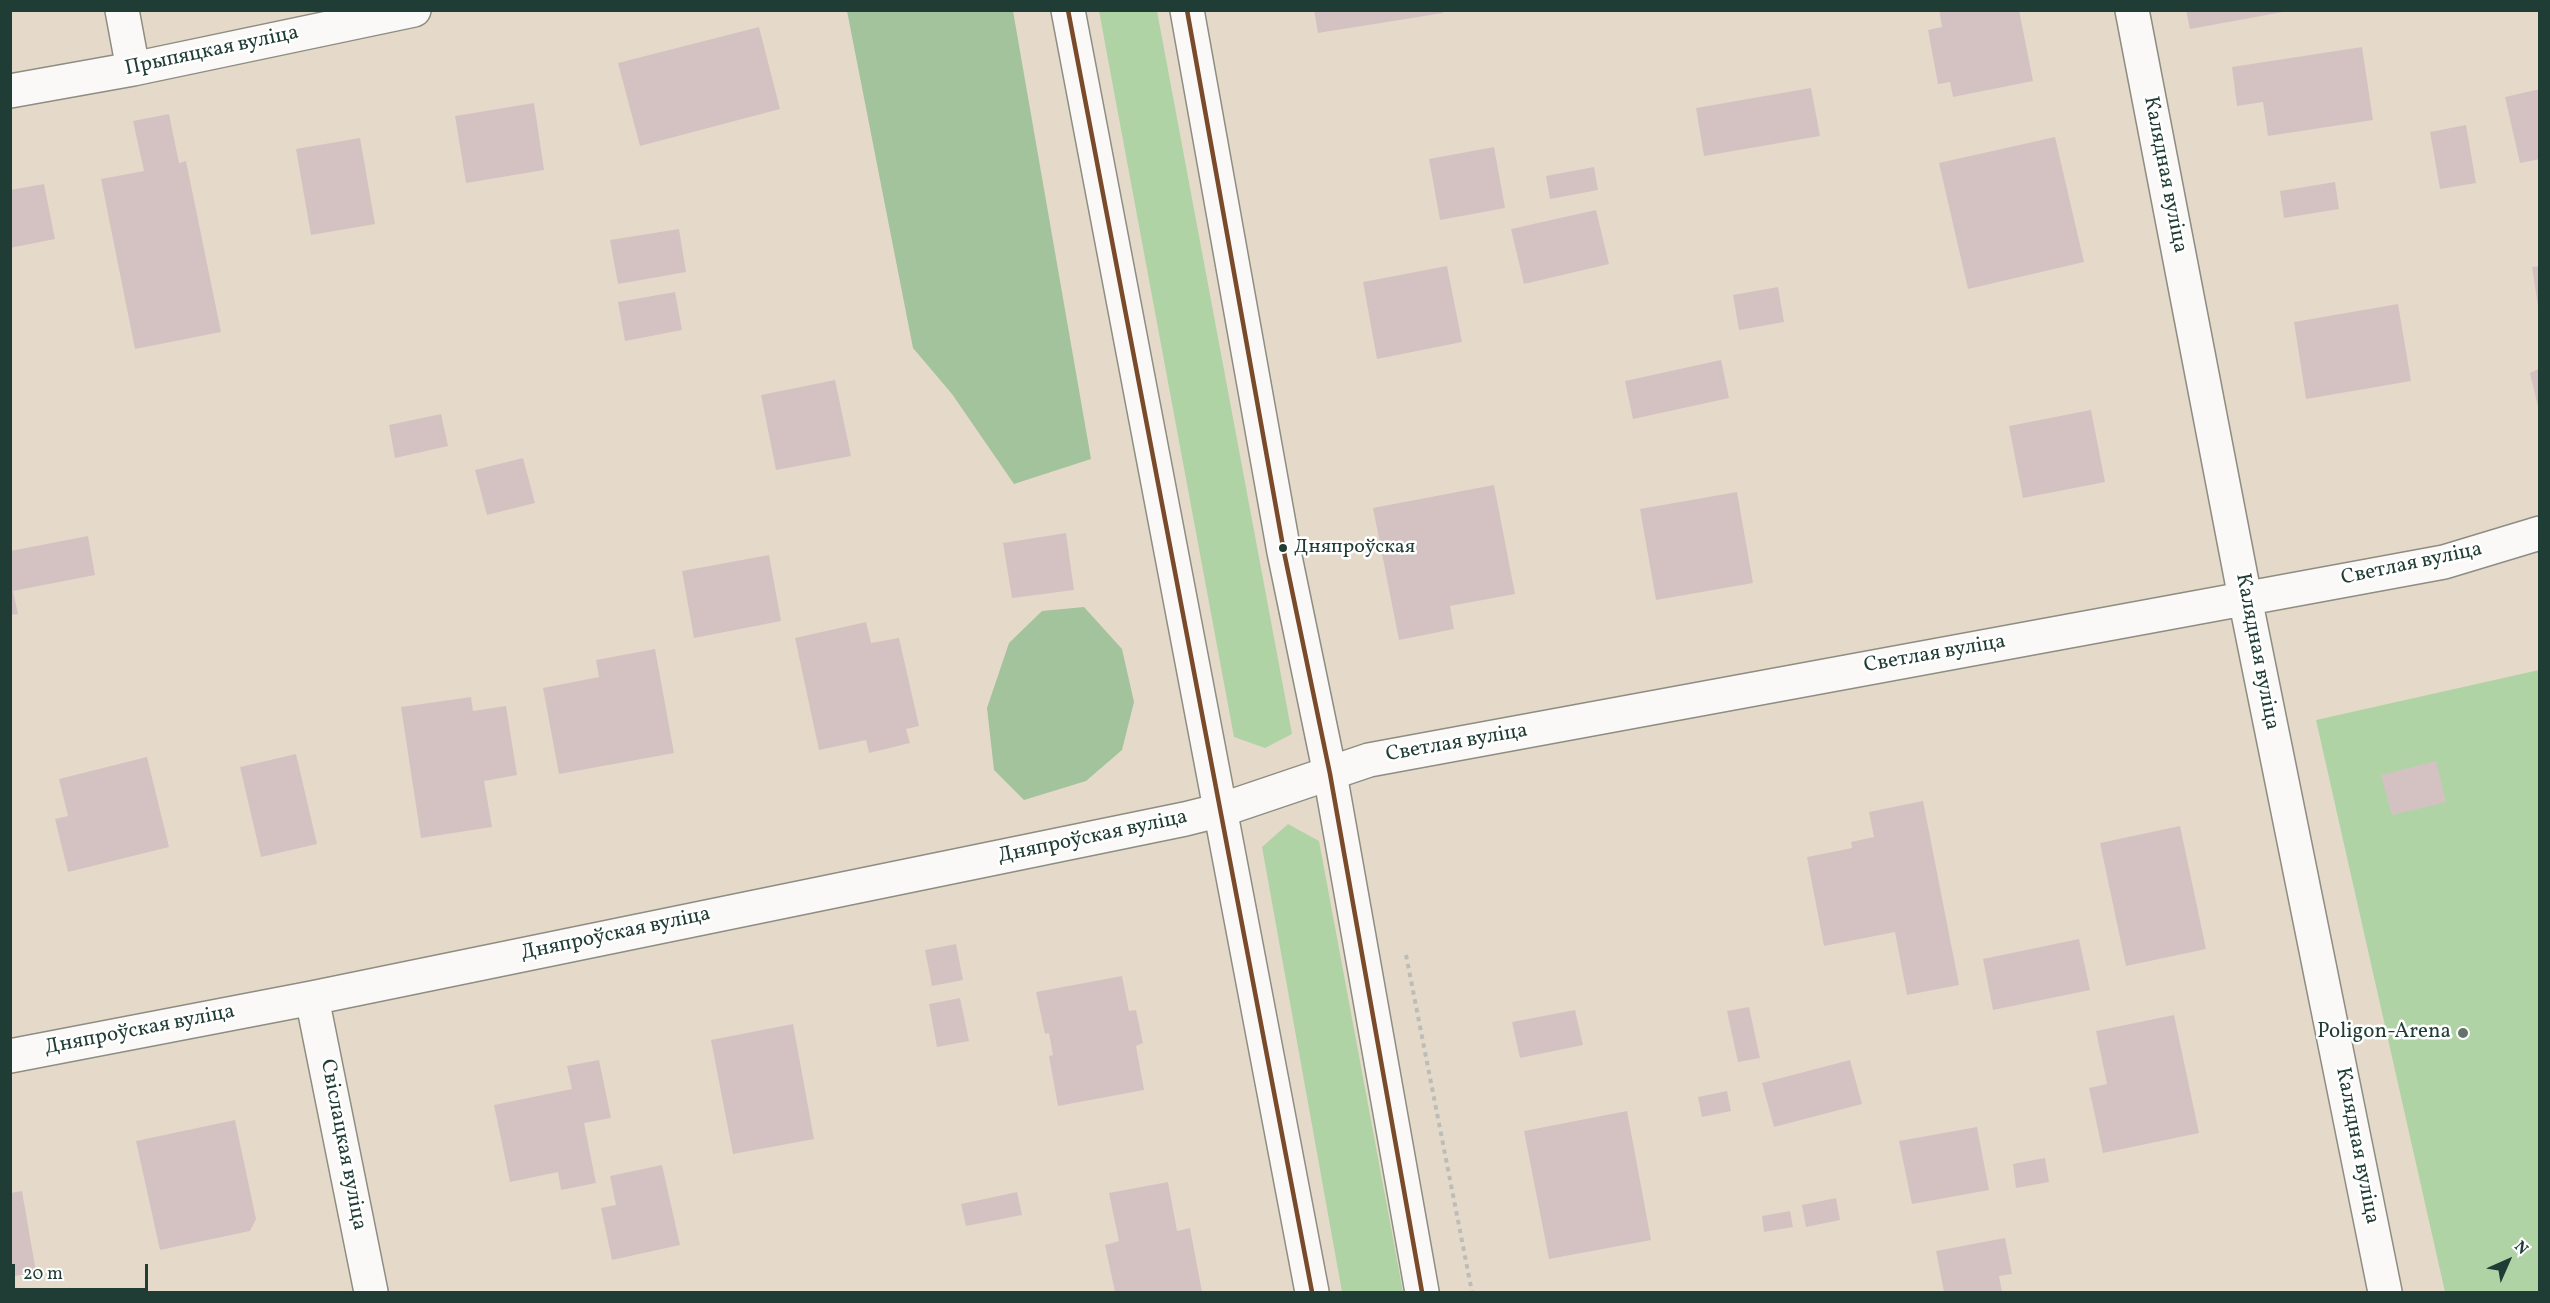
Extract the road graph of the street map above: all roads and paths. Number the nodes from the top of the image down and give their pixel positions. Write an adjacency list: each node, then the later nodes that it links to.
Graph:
1 (122, 10): 6 (street)
2 (414, 10): 6 (street, Прыпяцкая вуліца)
3 (1068, 10): 11 (street)
4 (1187, 10): 10 (street)
5 (2132, 10): 9 (street, Калядная вуліца)
6 (133, 69): 7 (street, Прыпяцкая вуліца)
7 (10, 91)
8 (2540, 533): 9 (street, Светлая вуліца)
9 (2245, 598): 10 (street, Светлая вуліца); 17 (street, Калядная вуліца)
10 (1329, 774): 11 (street, Светлая вуліца); 16 (street)
11 (1221, 810): 12 (street, Дняпроўская вуліца); 15 (street)
12 (312, 998): 13 (street, Дняпроўская вуліца); 14 (street, Свіслацкая вуліца)
13 (10, 1056)
14 (371, 1293)
15 (1312, 1293)
16 (1422, 1293)
17 (2385, 1293)

